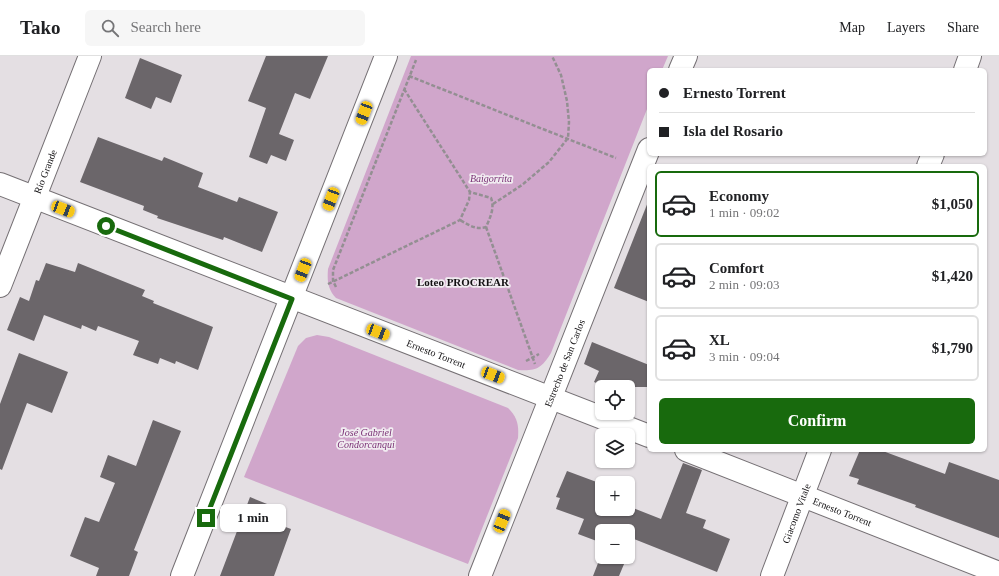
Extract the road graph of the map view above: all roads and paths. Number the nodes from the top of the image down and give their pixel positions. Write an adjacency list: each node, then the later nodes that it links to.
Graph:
1 (90, 56): 16 (street, Río Grande)
2 (386, 56): 23 (street)
3 (552, 56): 11 (path)
4 (686, 56): 7 (street)
5 (970, 56): 8 (street)
6 (416, 60): 9 (path)
7 (681, 68)
8 (966, 68)
9 (409, 76): 10 (path); 11 (path)
10 (404, 88): 15 (path); 20 (path)
11 (568, 138): 13 (path); 17 (path)
12 (647, 154): 27 (street, Estrecho de San Carlos)
13 (614, 164)
14 (0, 184): 16 (street, Ernesto Torrent)
15 (470, 192): 17 (path); 18 (path)
16 (34, 197): 21 (street, Río Grande); 23 (street, Ernesto Torrent)
17 (493, 204): 19 (path)
18 (460, 220): 19 (path); 20 (path)
19 (486, 227): 25 (path)
20 (333, 281): 22 (path); 23 (path)
21 (0, 286)
22 (337, 288)
23 (292, 299): 27 (street, Ernesto Torrent); 33 (street)
24 (541, 353): 25 (path)
25 (532, 358): 26 (path); 27 (path)
26 (524, 362)
27 (551, 397): 28 (street, Ernesto Torrent); 34 (street, Estrecho de San Carlos)
28 (647, 435)
29 (691, 452): 31 (street, Ernesto Torrent)
30 (819, 452): 31 (street, Giacomo Vitale)
31 (803, 496): 32 (street, Ernesto Torrent); 35 (street, Giacomo Vitale)
32 (999, 573)
33 (182, 576)
34 (480, 576)
35 (772, 576)

